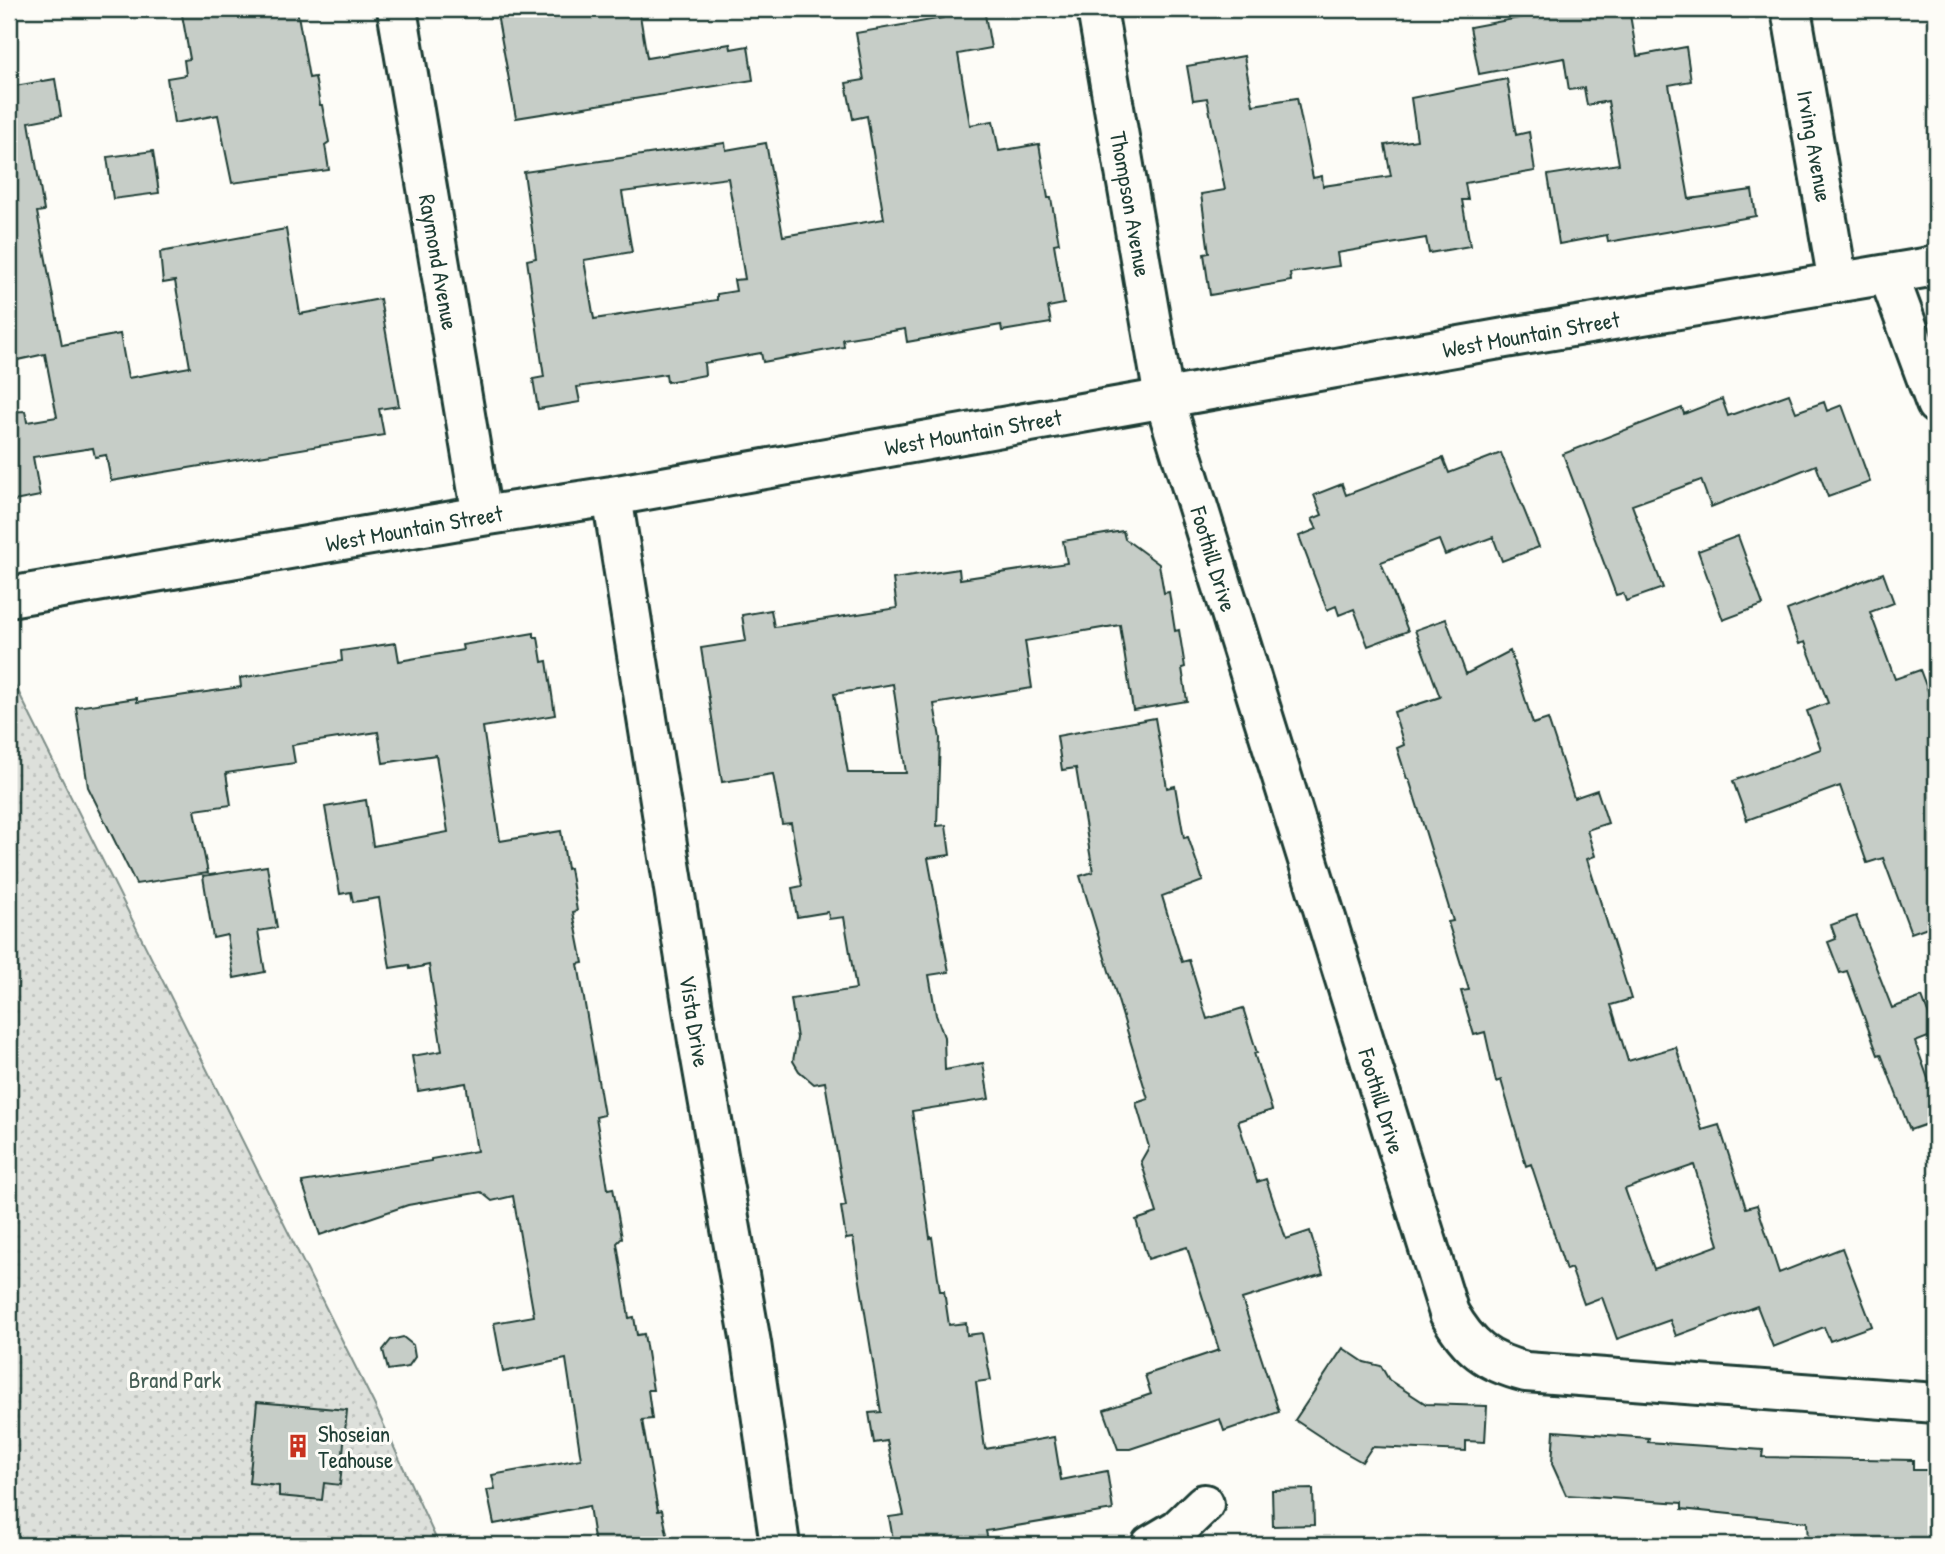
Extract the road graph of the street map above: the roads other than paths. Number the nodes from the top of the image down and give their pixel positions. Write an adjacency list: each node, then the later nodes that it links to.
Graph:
1 (397, 9): 10 (street, Raymond Avenue)
2 (1097, 9): 7 (street, Thompson Avenue)
3 (1791, 9): 6 (street, Irving Avenue)
4 (1936, 265): 5 (street, West Mountain Street)
5 (1888, 274): 6 (street, West Mountain Street); 8 (street)
6 (1838, 283): 7 (street, West Mountain Street)
7 (1164, 398): 9 (street, West Mountain Street); 12 (street, Foothill Drive)
8 (1936, 404)
9 (612, 496): 10 (street, West Mountain Street); 14 (street, Vista Drive)
10 (482, 516): 11 (street, West Mountain Street)
11 (9, 597)
12 (1936, 1404)
13 (1204, 1504): 15 (street)
14 (780, 1545)
15 (1151, 1545)

